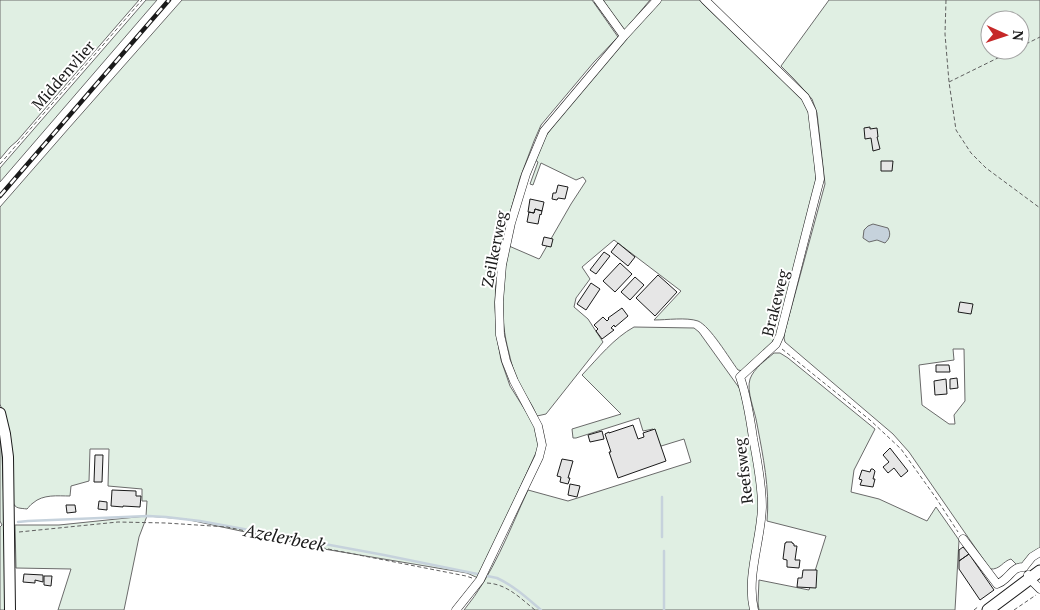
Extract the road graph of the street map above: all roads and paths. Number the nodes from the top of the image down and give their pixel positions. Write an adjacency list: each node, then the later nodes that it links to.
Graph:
1 (142, 0): 9 (path, Middenvlier)
2 (598, 0): 6 (street)
3 (657, 0): 6 (street, Zeilkerweg)
4 (705, 0): 11 (street, Brakeweg)
5 (946, 0): 8 (path)
6 (624, 36): 18 (street, Zeilkerweg)
7 (994, 60): 8 (path)
8 (949, 82): 10 (path)
9 (0, 164)
10 (1040, 208)
11 (776, 344): 14 (path, Brakeweg); 24 (street, Reefsweg)
12 (0, 413): 13 (street)
13 (10, 534): 18 (path); 21 (street)
14 (962, 539): 16 (street)
15 (1040, 552): 16 (street)
16 (1024, 567): 19 (street)
17 (1040, 571): 19 (main road)
18 (480, 579): 22 (street, Zeilkerweg); 23 (path)
19 (1030, 579): 20 (street); 25 (main road)
20 (1040, 590): 26 (path)
21 (10, 610)
22 (456, 610)
23 (535, 610)
24 (754, 610)
25 (988, 610)
26 (1014, 610)

